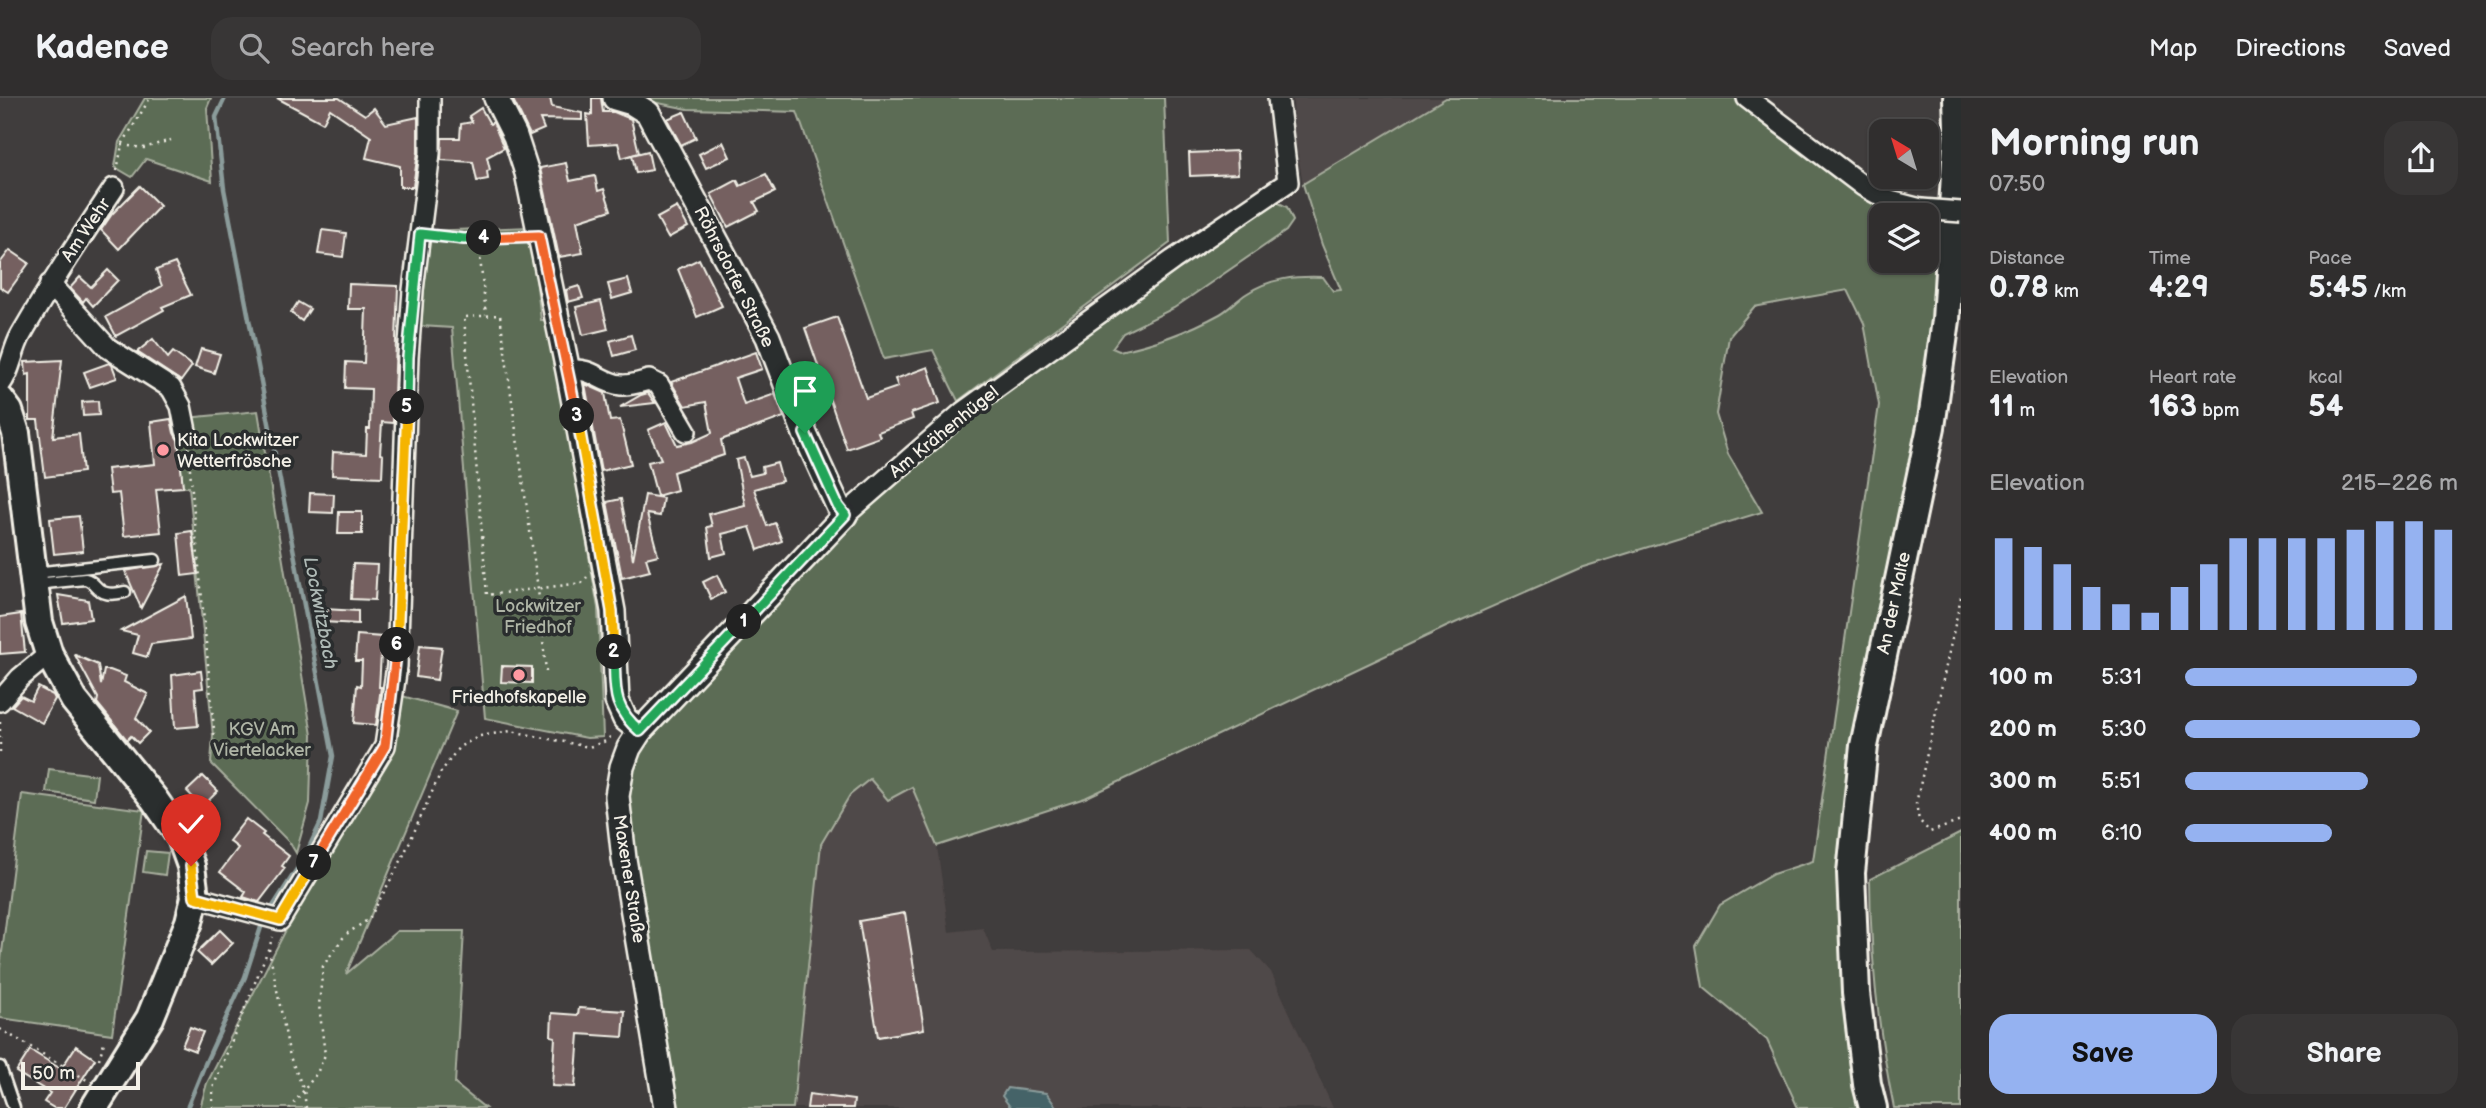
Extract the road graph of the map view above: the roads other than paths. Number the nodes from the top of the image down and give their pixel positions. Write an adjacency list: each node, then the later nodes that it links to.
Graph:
1 (430, 98): 23 (street)
2 (496, 98): 11 (street)
3 (615, 98): 16 (street, Röhrsdorfer Straße)
4 (1278, 98): 16 (street, Am Krähenhügel)
5 (1748, 98): 8 (street, bridge)
6 (1957, 98): 28 (main road, An der Malte)
7 (114, 188): 9 (street, Am Wehr)
8 (1961, 212)
9 (50, 284): 12 (street, Am Wehr); 14 (street)
10 (1961, 305): 29 (main road, An der Malte)
11 (568, 371): 15 (street); 22 (street)
12 (0, 385)
13 (0, 399): 18 (main road)
14 (186, 431)
15 (686, 431)
16 (845, 515): 22 (street, Am Krähenhügel)
17 (155, 560): 18 (lane)
18 (34, 579): 19 (lane); 20 (main road)
19 (125, 592)
20 (49, 654): 21 (street); 23 (main road)
21 (0, 701)
22 (632, 725): 27 (street, Maxener Straße)
23 (195, 897): 26 (main road)
24 (0, 1067): 25 (lane)
25 (14, 1108)
26 (94, 1108)
27 (666, 1108)
28 (1873, 1108)
29 (1892, 1108)

